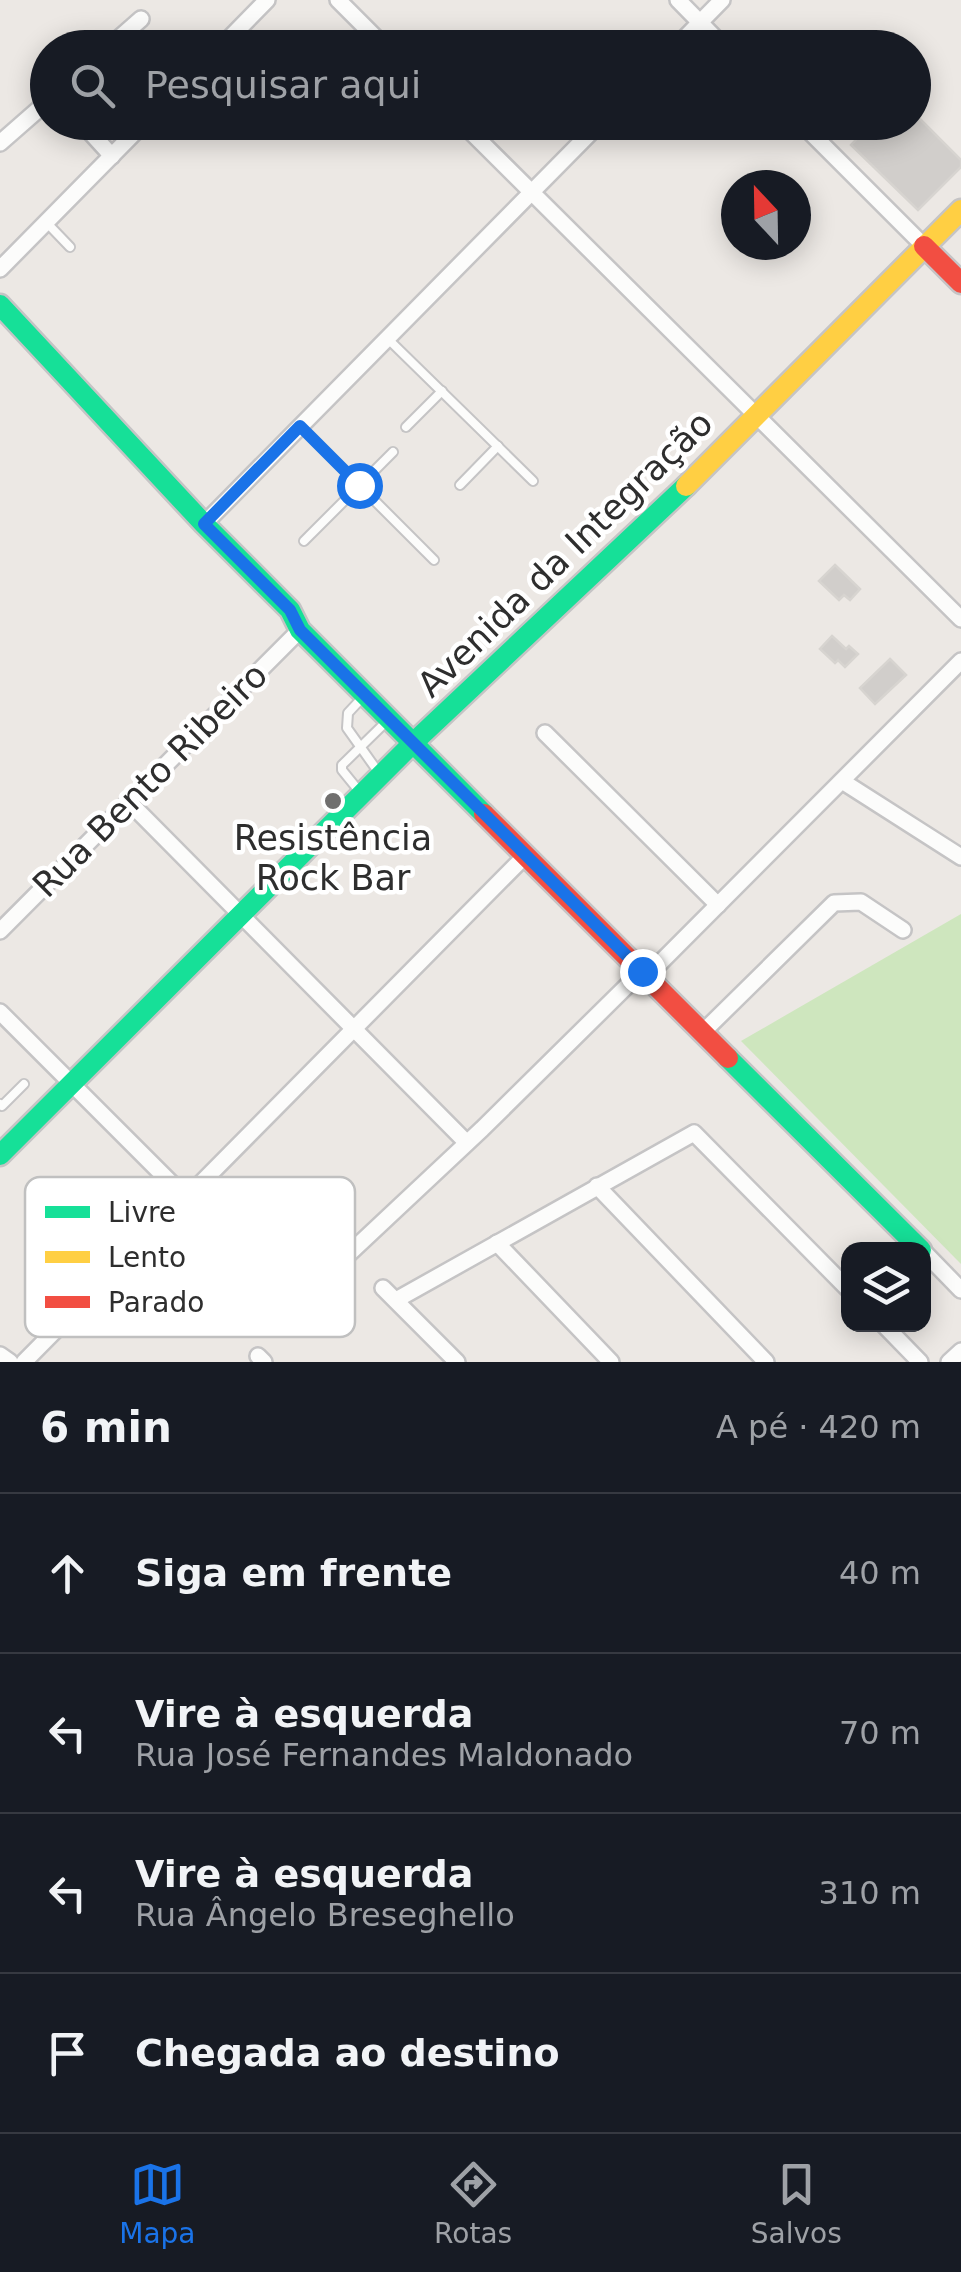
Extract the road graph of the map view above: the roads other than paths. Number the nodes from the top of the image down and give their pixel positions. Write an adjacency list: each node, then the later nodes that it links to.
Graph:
1 (267, 0): 8 (street)
2 (338, 0): 9 (street)
3 (678, 0): 6 (street)
4 (722, 0): 6 (street)
5 (141, 19): 7 (street)
6 (700, 22): 10 (street); 11 (street)
7 (128, 30)
8 (238, 30)
9 (368, 30)
10 (692, 30)
11 (708, 30)
12 (30, 116): 18 (street)
13 (97, 140): 19 (street)
14 (128, 140): 19 (street)
15 (479, 140): 20 (street)
16 (583, 140): 20 (street)
17 (818, 140): 23 (street)
18 (0, 142)
19 (112, 156): 22 (street)
20 (532, 192): 28 (street); 30 (street)
21 (961, 210): 23 (street, Avenida da Integração)
22 (46, 222): 24 (lane); 25 (street)
23 (924, 246): 26 (street); 30 (street, Avenida da Integração)
24 (70, 247)
25 (0, 268)
26 (961, 283)
27 (0, 305): 38 (street)
28 (387, 338): 29 (lane); 31 (street)
29 (442, 391): 32 (lane); 33 (lane)
30 (756, 416): 41 (street); 47 (street, Avenida da Integração)
31 (300, 426): 36 (lane); 38 (street)
32 (406, 427)
33 (498, 446): 35 (lane); 37 (lane)
34 (392, 452): 36 (lane)
35 (533, 481)
36 (359, 485): 39 (lane); 40 (lane)
37 (460, 485)
38 (204, 524): 42 (street)
39 (304, 541)
40 (434, 560)
41 (961, 618)
42 (300, 630): 44 (street); 52 (street, Rua Bento Ribeiro)
43 (961, 661): 50 (street)
44 (365, 695): 45 (street); 48 (lane)
45 (390, 719): 47 (street); 48 (lane)
46 (544, 732): 55 (street)
47 (413, 743): 49 (street, Avenida da Integração); 53 (street)
48 (360, 746): 49 (lane); 51 (lane)
49 (381, 776): 51 (street, Avenida da Integração)
50 (842, 780): 54 (street); 55 (street)
51 (362, 794): 56 (street, Avenida da Integração)
52 (129, 802): 56 (street); 57 (street, Rua Bento Ribeiro)
53 (526, 856): 59 (street); 61 (street)
54 (961, 857)
55 (718, 906): 59 (street)
56 (241, 915): 61 (street); 64 (street, Avenida da Integração)
57 (0, 930)
58 (903, 930): 62 (street)
59 (645, 974): 62 (street); 66 (street)
60 (0, 1012): 64 (street)
61 (354, 1029): 66 (street); 69 (street)
62 (703, 1032): 71 (street)
63 (24, 1084): 65 (lane)
64 (72, 1084): 67 (street, Avenida da Integração); 68 (street)
65 (0, 1104)
66 (466, 1141): 73 (street)
67 (0, 1155)
68 (165, 1177)
69 (207, 1177)
70 (597, 1186): 72 (street); 75 (street); 86 (street)
71 (913, 1242)
72 (497, 1243): 78 (street); 85 (street)
73 (355, 1247)
74 (931, 1260): 77 (street)
75 (841, 1282)
76 (383, 1288): 78 (street)
77 (961, 1290)
78 (396, 1300): 84 (street)
79 (892, 1332): 87 (street)
80 (49, 1337): 83 (street)
81 (0, 1356): 82 (street)
82 (10, 1362)
83 (24, 1362)
84 (457, 1362)
85 (611, 1362)
86 (766, 1362)
87 (920, 1362)

